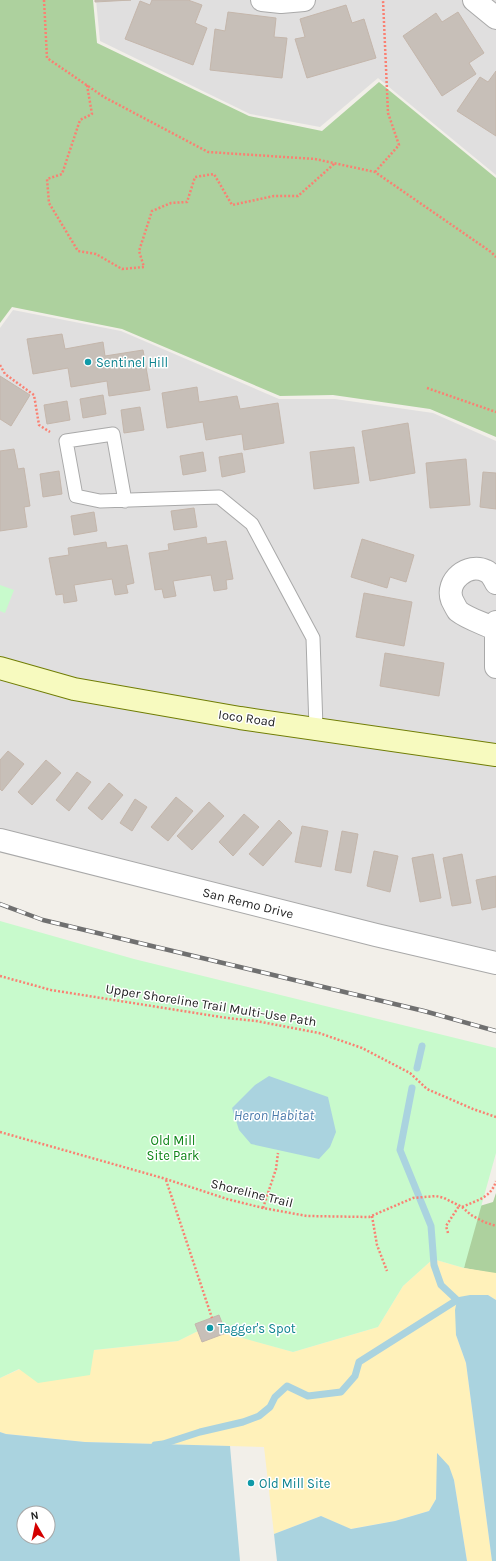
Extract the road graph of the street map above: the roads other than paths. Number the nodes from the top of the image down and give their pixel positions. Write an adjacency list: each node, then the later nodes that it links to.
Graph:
1 (262, 0): 2 (street)
2 (304, 0)
3 (474, 0): 4 (street)
4 (496, 18)
5 (125, 501): 5 (lane); 10 (lane)
6 (496, 583): 7 (street)
7 (495, 625): 8 (street)
8 (496, 667)
9 (0, 668): 10 (main road, Ioco Road)
10 (316, 728): 11 (main road, Ioco Road)
11 (496, 754)
12 (0, 840): 13 (street, San Remo Drive)
13 (496, 963)

